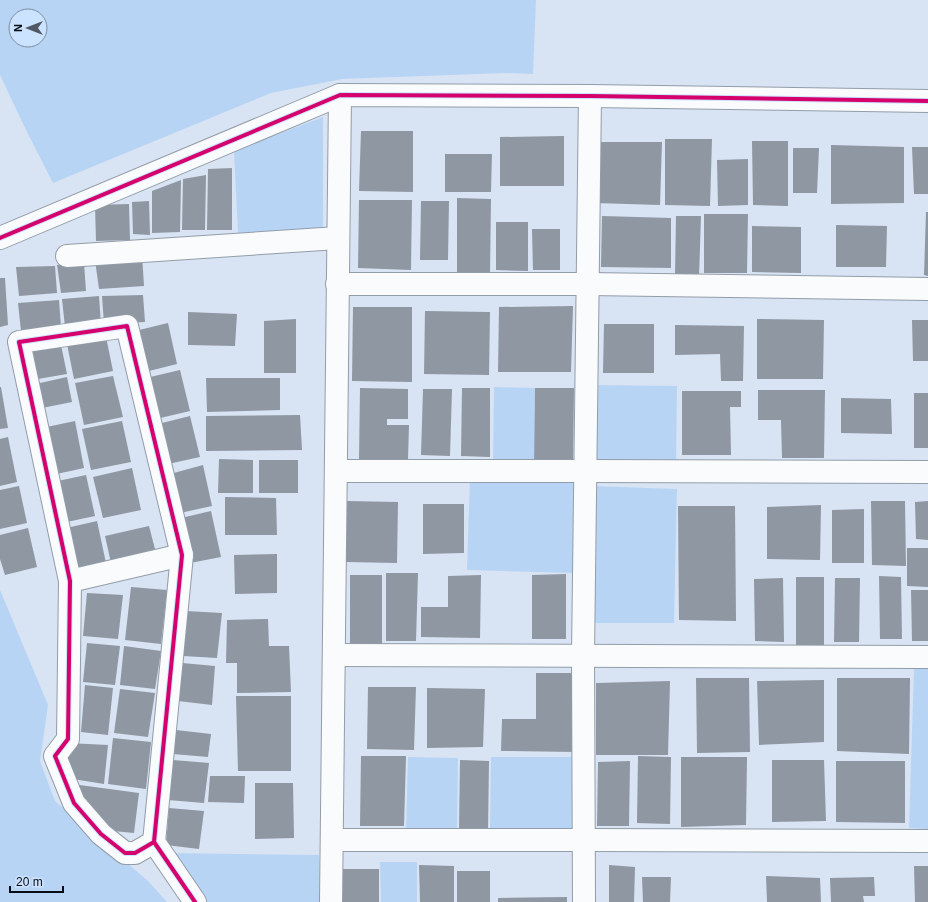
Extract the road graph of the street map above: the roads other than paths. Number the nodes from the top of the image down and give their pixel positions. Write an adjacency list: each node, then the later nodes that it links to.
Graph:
1 (340, 95): 2 (street); 4 (street); 5 (street)
2 (590, 96): 3 (street); 8 (street)
3 (928, 101)
4 (0, 238)
5 (338, 238): 6 (street); 7 (street)
6 (67, 256)
7 (338, 284): 8 (street); 10 (street)
8 (588, 284): 9 (street); 11 (street)
9 (928, 288)
10 (336, 471): 11 (street); 15 (street)
11 (586, 471): 12 (street); 16 (street)
12 (928, 472)
13 (182, 555): 14 (street); 14 (street); 21 (street)
14 (70, 580): 21 (street)
15 (334, 655): 16 (street); 18 (street)
16 (583, 656): 17 (street); 19 (street)
17 (928, 657)
18 (332, 840): 19 (street); 23 (street)
19 (584, 840): 20 (street); 24 (street)
20 (928, 841)
21 (154, 842): 22 (street)
22 (195, 902)
23 (331, 902)
24 (584, 902)

